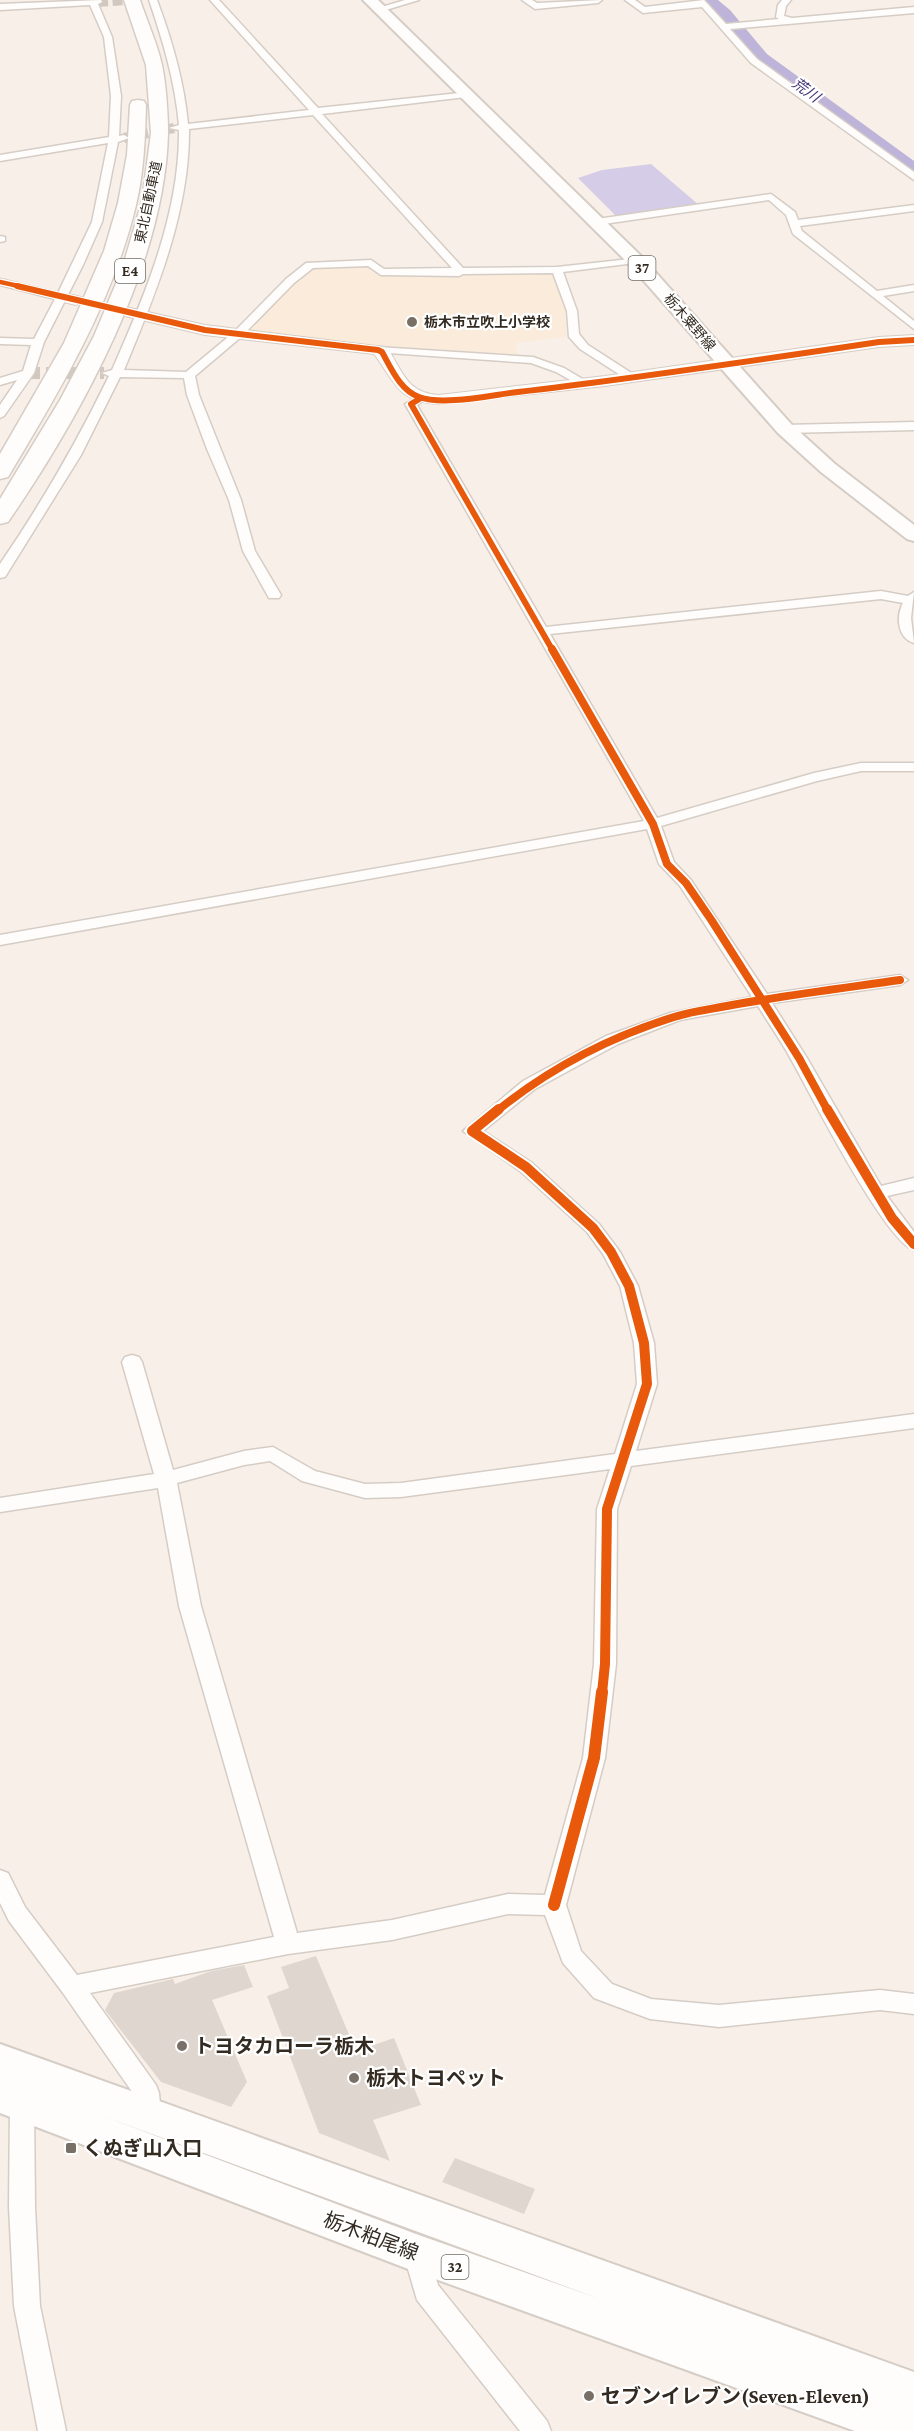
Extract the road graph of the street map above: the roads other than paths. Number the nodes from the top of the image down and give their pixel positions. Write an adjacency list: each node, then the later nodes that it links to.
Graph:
1 (132, 0): 54 (highway, 東北自動車道 / E4)
2 (153, 0): 20 (street)
3 (214, 0): 19 (street)
4 (415, 0): 11 (street)
5 (526, 0): 6 (street)
6 (598, 0)
7 (629, 0): 10 (street)
8 (787, 0): 14 (street)
9 (98, 1): 12 (street); 16 (highway); 21 (street)
10 (701, 2): 15 (street)
11 (375, 4): 18 (main road, 栃木粟野線 / 37)
12 (0, 7)
13 (914, 10): 14 (street)
14 (791, 21): 15 (street)
15 (725, 27): 23 (street)
16 (129, 48)
17 (137, 91): 53 (highway, 東北自動車道 / E4)
18 (466, 94): 19 (street); 25 (main road, 栃木粟野線 / 37)
19 (315, 111): 20 (street); 29 (street)
20 (179, 127): 35 (street)
21 (119, 139): 22 (street); 33 (street)
22 (0, 158)
23 (914, 177)
24 (914, 208): 26 (street)
25 (597, 222): 26 (street); 27 (main road, 栃木粟野線 / 37)
26 (793, 224): 32 (street)
27 (635, 260): 28 (street); 42 (main road, 栃木粟野線 / 37)
28 (556, 270): 29 (street); 46 (street)
29 (459, 273): 37 (street)
30 (0, 282): 33 (street)
31 (914, 288): 32 (street)
32 (876, 294): 36 (street)
33 (60, 297): 34 (street); 40 (street)
34 (76, 300)
35 (135, 314): 37 (street); 44 (street)
36 (914, 326)
37 (237, 335): 41 (street); 45 (street)
38 (914, 340): 42 (street)
39 (0, 341): 40 (street)
40 (38, 342): 43 (street)
41 (378, 350): 48 (street); 49 (street)
42 (728, 364): 46 (street); 52 (main road, 栃木粟野線 / 37)
43 (28, 373): 47 (street); 50 (street)
44 (111, 374): 45 (street); 56 (street)
45 (189, 375): 57 (street)
46 (632, 378): 48 (street)
47 (0, 382)
48 (585, 384): 49 (street)
49 (421, 398): 59 (street)
50 (0, 414)
51 (914, 426): 52 (street)
52 (785, 429): 55 (main road, 栃木粟野線 / 37)
53 (0, 472)
54 (0, 517)
55 (914, 535)
56 (0, 574)
57 (274, 596)
58 (912, 598): 59 (street); 60 (street)
59 (543, 631): 62 (street)
60 (914, 639)
61 (914, 767): 62 (street)
62 (653, 824): 63 (street); 65 (street)
63 (0, 940)
64 (900, 980): 65 (street)
65 (762, 1000): 67 (street); 71 (street)
66 (914, 1184): 67 (street)
67 (877, 1193): 68 (street)
68 (914, 1244)
69 (132, 1362): 72 (street)
70 (914, 1421): 71 (street)
71 (625, 1458): 72 (street); 75 (street)
72 (166, 1479): 73 (street); 76 (street)
73 (0, 1505)
74 (0, 1880): 77 (street)
75 (555, 1905): 76 (street); 78 (street)
76 (288, 1944): 77 (street)
77 (72, 1986): 81 (street)
78 (914, 2004)
79 (0, 2061): 81 (main road, 栃木粕尾線 / 32)
80 (11, 2099): 81 (main road, 栃木粕尾線 / 32); 85 (street)
81 (140, 2130): 82 (main road, 栃木粕尾線 / 32)
82 (422, 2235): 83 (main road, 栃木粕尾線 / 32); 84 (main road, 栃木粕尾線 / 32); 86 (street)
83 (914, 2393)
84 (914, 2430)
85 (52, 2431)
86 (537, 2431)

